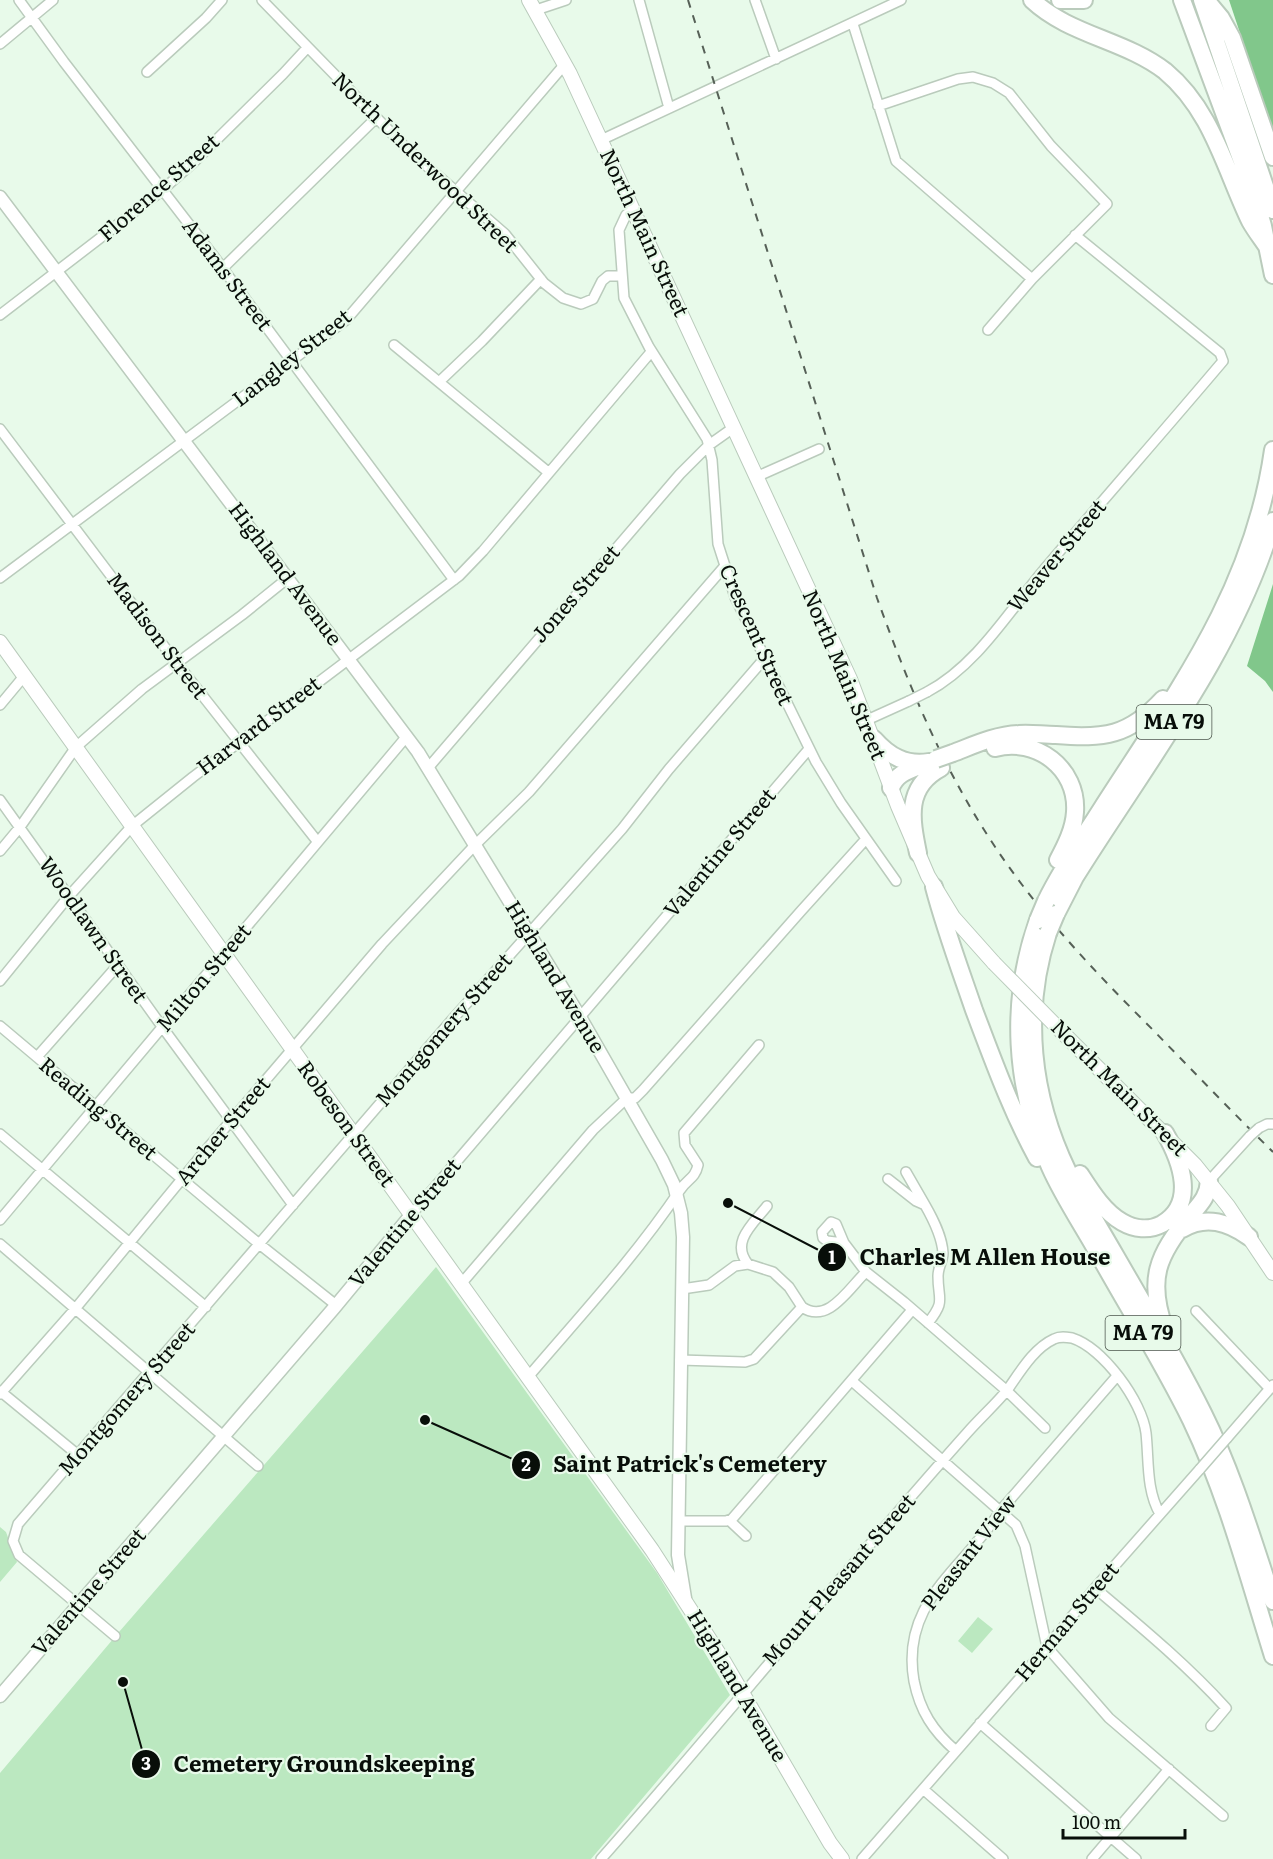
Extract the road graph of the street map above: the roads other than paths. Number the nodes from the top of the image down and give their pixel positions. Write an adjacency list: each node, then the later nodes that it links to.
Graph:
1 (19, 0): 15 (street, Adams Street)
2 (53, 0): 15 (street)
3 (222, 0): 21 (street)
4 (262, 0): 18 (street, North Underwood Street)
5 (566, 0): 14 (street)
6 (639, 0): 23 (street)
7 (755, 0): 19 (street)
8 (901, 0): 16 (street)
9 (1032, 0): 33 (highway)
10 (1060, 0): 11 (highway)
11 (1084, 0)
12 (1182, 0): 33 (highway)
13 (1204, 0): 26 (highway); 31 (highway)
14 (533, 5): 20 (main road, North Main Street)
15 (33, 17): 17 (street); 27 (street, Adams Street)
16 (853, 24): 19 (street); 22 (street)
17 (0, 44)
18 (307, 48): 24 (street, North Underwood Street); 27 (street, Florence Street)
19 (776, 59): 23 (street)
20 (565, 64): 25 (main road, North Main Street); 28 (street, Langley Street)
21 (147, 72)
22 (878, 106): 32 (street); 39 (street)
23 (669, 108): 25 (street)
24 (375, 119): 28 (street, North Underwood Street); 34 (street)
25 (601, 140): 30 (main road, North Main Street)
26 (1273, 157)
27 (163, 190): 34 (street, Adams Street); 35 (street, Florence Street)
28 (456, 193): 38 (street, North Underwood Street); 44 (street, Langley Street)
29 (0, 197): 35 (street, Highland Avenue)
30 (633, 209): 37 (street, Crescent Street); 46 (main road, North Main Street)
31 (1273, 210)
32 (1075, 235): 39 (street); 67 (street, Weaver Street, bridge)
33 (1268, 248): 36 (highway)
34 (223, 268): 44 (street, Adams Street)
35 (57, 272): 40 (street, Florence Street); 48 (street, Highland Avenue)
36 (1273, 275)
37 (622, 276): 38 (street, North Underwood Street); 43 (street, Crescent Street)
38 (541, 279): 45 (street)
39 (1032, 279): 41 (street)
40 (0, 315)
41 (988, 330)
42 (394, 345): 45 (street)
43 (651, 352): 49 (street, Crescent Street); 52 (street, Harvard Street)
44 (290, 361): 48 (street, Langley Street); 59 (street, Adams Street)
45 (440, 381): 52 (street)
46 (734, 428): 49 (street, Jones Street); 53 (main road, North Main Street)
47 (0, 429): 55 (street, Madison Street)
48 (184, 440): 55 (street, Langley Street); 58 (street, Highland Avenue)
49 (709, 446): 56 (street, Crescent Street); 75 (street, Jones Street)
50 (819, 449): 53 (street)
51 (1273, 450): 61 (highway, MA 79)
52 (548, 472): 59 (street, Harvard Street)
53 (756, 477): 67 (main road, North Main Street)
54 (1273, 520): 88 (highway, MA 79)
55 (72, 525): 57 (street, Langley Street); 64 (street, Madison Street)
56 (724, 567): 63 (street, Crescent Street); 82 (street, Archer Street)
57 (0, 578)
58 (288, 578): 62 (street, Highland Avenue); 64 (street)
59 (454, 580): 62 (street, Harvard Street)
60 (0, 642): 65 (main road, Robeson Street)
61 (1203, 649): 73 (highway); 88 (highway, MA 79)
62 (349, 658): 68 (street, Highland Avenue); 70 (street, Harvard Street)
63 (764, 659): 72 (street, Crescent Street); 89 (street, Montgomery Street)
64 (177, 664): 70 (street, Madison Street); 71 (street)
65 (25, 675): 66 (street); 71 (main road, Robeson Street)
66 (0, 705)
67 (867, 720): 69 (main road, North Main Street)
68 (407, 736): 75 (street, Highland Avenue); 81 (street, Milton Street)
69 (874, 739): 74 (highway); 76 (main road, North Main Street)
70 (238, 742): 78 (street, Harvard Street); 81 (street, Madison Street)
71 (76, 747): 78 (main road, Robeson Street); 79 (street)
72 (809, 749): 80 (street, Crescent Street); 93 (street, Valentine Street)
73 (955, 758): 74 (highway, bridge); 88 (highway)
74 (935, 763): 76 (highway); 84 (highway)
75 (428, 768): 82 (street, Highland Avenue)
76 (891, 788): 84 (main road, North Main Street)
77 (0, 800): 79 (street, Woodlawn Street)
78 (132, 826): 87 (street, Harvard Street); 90 (main road, Robeson Street)
79 (20, 827): 83 (street); 87 (street, Woodlawn Street)
80 (866, 839): 85 (street, Crescent Street); 100 (street)
81 (317, 841): 90 (street, Milton Street)
82 (475, 845): 89 (street, Highland Avenue); 97 (street, Archer Street)
83 (0, 850)
84 (918, 853): 86 (main road, North Main Street)
85 (896, 881)
86 (934, 887): 105 (main road, North Main Street, bridge); 119 (highway)
87 (69, 896): 91 (street, Woodlawn Street); 92 (street, Harvard Street)
88 (1048, 904): 99 (highway, MA 79, bridge); 119 (highway, MA 79)
89 (528, 933): 93 (street, Highland Avenue); 106 (street, Montgomery Street)
90 (224, 954): 95 (street, Milton Street); 97 (main road, Robeson Street)
91 (118, 965): 95 (street, Woodlawn Street); 98 (street)
92 (0, 981)
93 (579, 1017): 100 (street, Highland Avenue); 116 (street, Valentine Street)
94 (0, 1026): 98 (street, Reading Street)
95 (163, 1028): 101 (street, Milton Street); 102 (street, Woodlawn Street)
96 (759, 1045): 112 (street)
97 (293, 1049): 102 (street, Archer Street); 106 (main road, Robeson Street)
98 (38, 1057): 101 (street, Reading Street)
99 (1039, 1088): 117 (highway); 143 (highway, MA 79)
100 (627, 1098): 112 (street, Highland Avenue); 129 (street)
101 (95, 1106): 107 (street, Milton Street); 109 (street, Reading Street)
102 (231, 1122): 109 (street, Archer Street); 113 (street, Woodlawn Street)
103 (1273, 1124): 111 (street, bridge)
104 (0, 1134): 107 (street)
105 (1165, 1134): 111 (main road, North Main Street); 117 (highway)
106 (354, 1135): 113 (street, Montgomery Street); 116 (main road, Robeson Street)
107 (43, 1169): 118 (street, Milton Street); 122 (street)
108 (906, 1172): 114 (street)
109 (182, 1179): 122 (street, Archer Street); 125 (street, Reading Street)
110 (888, 1179): 114 (street)
111 (1209, 1180): 117 (highway); 120 (highway); 121 (main road, North Main Street)
112 (676, 1195): 130 (street, Highland Avenue); 141 (street)
113 (293, 1205): 125 (street, Montgomery Street)
114 (925, 1205): 137 (street)
115 (767, 1206): 126 (street)
116 (411, 1215): 129 (main road, Robeson Street); 131 (street, Valentine Street)
117 (1174, 1215)
118 (0, 1220)
119 (1084, 1230): 163 (highway, MA 79)
120 (1174, 1235): 121 (highway); 143 (highway)
121 (1249, 1237): 128 (main road, North Main Street)
122 (129, 1243): 133 (street); 134 (street, Archer Street)
123 (0, 1244): 134 (street)
124 (844, 1244): 127 (street)
125 (260, 1245): 131 (street, Reading Street); 133 (street, Montgomery Street)
126 (748, 1264): 130 (street); 132 (street)
127 (866, 1272): 132 (street); 135 (street)
128 (1273, 1273)
129 (461, 1284): 141 (main road, Robeson Street)
130 (682, 1289): 138 (street, Highland Avenue)
131 (336, 1305): 148 (street, Valentine Street)
132 (802, 1306): 138 (street)
133 (206, 1307): 139 (street, Montgomery Street)
134 (75, 1309): 139 (street); 146 (street, Archer Street)
135 (912, 1310): 137 (street); 142 (street)
136 (1196, 1311): 144 (street)
137 (928, 1323): 145 (street)
138 (680, 1360): 154 (street, Highland Avenue)
139 (150, 1372): 148 (street); 149 (street, Montgomery Street)
140 (1117, 1376): 145 (street, Mount Pleasant Street); 152 (street, Pleasant View); 153 (street)
141 (528, 1377): 160 (main road, Robeson Street)
142 (852, 1381): 150 (street); 155 (street)
143 (1189, 1386): 158 (highway, MA 79)
144 (1272, 1387): 153 (street, Herman Street, bridge)
145 (1006, 1390): 147 (street); 150 (street, Mount Pleasant Street)
146 (1, 1392): 149 (street)
147 (1045, 1428)
148 (222, 1436): 151 (street); 159 (street, Valentine Street)
149 (78, 1455): 159 (street, Montgomery Street)
150 (942, 1461): 152 (street); 164 (street, Mount Pleasant Street)
151 (258, 1466)
152 (1001, 1510): 162 (street); 168 (street, Pleasant View)
153 (1160, 1514): 157 (street, Herman Street)
154 (679, 1521): 155 (street); 160 (street, Highland Avenue)
155 (729, 1521): 156 (street)
156 (746, 1536)
157 (1095, 1588): 162 (street, Herman Street); 167 (street)
158 (1273, 1600)
159 (79, 1604): 161 (street); 165 (street, Valentine Street)
160 (689, 1608): 164 (main road, Highland Avenue)
161 (115, 1636)
162 (1047, 1647): 166 (street, Herman Street); 169 (street)
163 (1273, 1656)
164 (742, 1694): 173 (street, Mount Pleasant Street); 174 (main road, Highland Avenue)
165 (0, 1696)
166 (980, 1723): 168 (street, Herman Street); 172 (street)
167 (1211, 1726)
168 (956, 1751): 170 (street, Herman Street)
169 (1169, 1769): 171 (street); 172 (street)
170 (923, 1789): 175 (street, Herman Street); 176 (street)
171 (1223, 1816)
172 (1112, 1838): 177 (street); 178 (street)
173 (605, 1858)
174 (842, 1859)
175 (862, 1859)
176 (1003, 1859)
177 (1092, 1859)
178 (1136, 1859)

